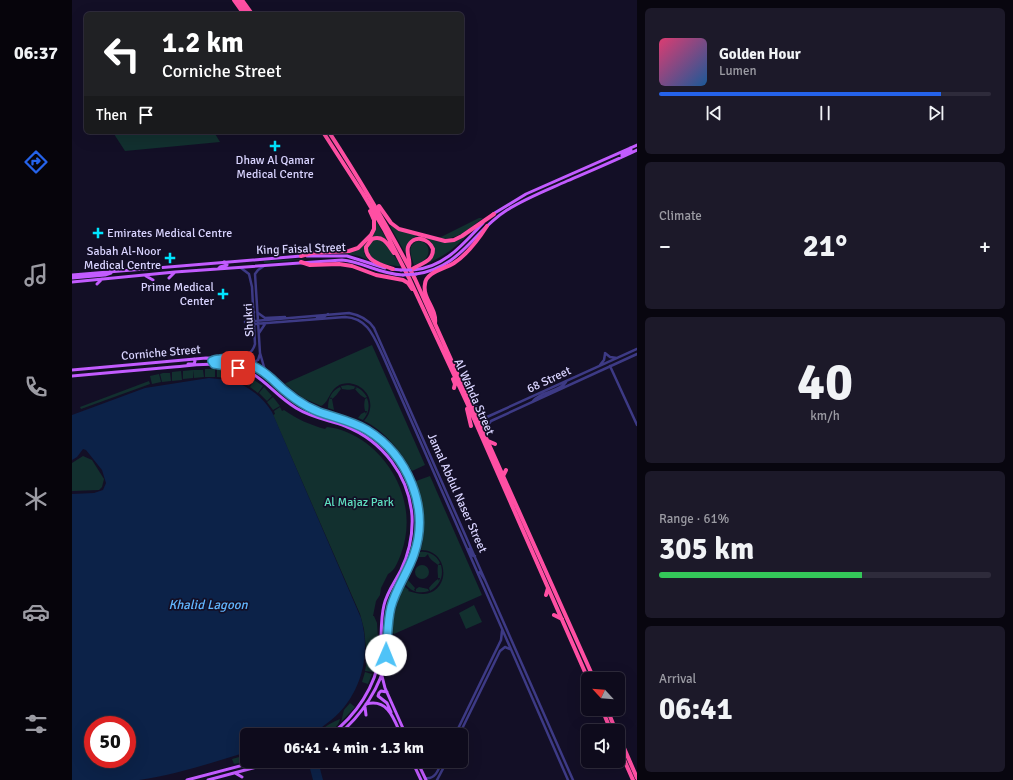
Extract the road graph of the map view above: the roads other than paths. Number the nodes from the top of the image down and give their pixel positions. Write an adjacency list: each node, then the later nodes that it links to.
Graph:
1 (234, 0): 4 (highway)
2 (238, 0): 5 (highway)
3 (242, 0): 6 (highway)
4 (243, 12)
5 (247, 12)
6 (251, 12)
7 (324, 134): 13 (highway, Al Wahda Street)
8 (330, 134): 14 (highway, Al Wahda Street)
9 (637, 145): 10 (main road, King Faisal Street)
10 (630, 148): 12 (main road); 15 (main road, King Faisal Street)
11 (637, 150): 12 (main road, King Faisal Street)
12 (622, 157): 16 (main road, King Faisal Street)
13 (363, 194): 17 (highway); 18 (highway, Al Wahda Street)
14 (372, 199): 15 (highway); 28 (highway, Al Wahda Street)
15 (494, 214): 28 (main road, King Faisal Street)
16 (487, 226): 21 (main road, King Faisal Street, bridge); 54 (highway)
17 (300, 256): 20 (main road, King Faisal Street); 30 (main road, King Faisal Street)
18 (398, 257): 30 (highway); 46 (highway, Al Wahda Street)
19 (203, 261): 22 (main road)
20 (223, 262): 22 (main road, King Faisal Street); 29 (main road)
21 (301, 262): 24 (main road, King Faisal Street); 46 (highway)
22 (207, 263): 26 (main road, King Faisal Street)
23 (161, 264): 26 (main road)
24 (265, 266): 27 (main road, King Faisal Street); 44 (street, Shukri)
25 (127, 267): 32 (main road)
26 (157, 268): 32 (main road, King Faisal Street)
27 (241, 268): 29 (main road, King Faisal Street); 45 (street, Shukri)
28 (410, 268): 28 (highway); 30 (main road, King Faisal Street, bridge); 54 (highway, Al Wahda Street)
29 (218, 269): 34 (main road, King Faisal Street)
30 (393, 269)
31 (100, 270): 35 (main road)
32 (132, 270): 33 (main road, King Faisal Street)
33 (112, 272): 35 (main road, King Faisal Street); 38 (main road)
34 (175, 272): 37 (main road, King Faisal Street); 39 (main road)
35 (96, 273): 36 (main road, King Faisal Street)
36 (72, 275)
37 (144, 275): 40 (main road, King Faisal Street); 41 (main road)
38 (72, 278)
39 (169, 278)
40 (102, 279): 42 (main road, King Faisal Street); 43 (main road)
41 (153, 280)
42 (72, 282)
43 (97, 284)
44 (256, 286): 45 (street); 48 (street, Shukri)
45 (252, 287): 47 (street, Shukri)
46 (420, 300): 75 (highway, Al Wahda Street)
47 (254, 312): 52 (street); 53 (street, Shukri)
48 (258, 313): 50 (street); 53 (street, Shukri)
49 (328, 314): 50 (street, Jamal Abdul Naser Street); 51 (street); 67 (street, Jamal Abdul Naser Street)
50 (295, 318): 53 (street, Jamal Abdul Naser Street)
51 (318, 319): 55 (street, Jamal Abdul Naser Street); 61 (street, Jamal Abdul Naser Street)
52 (245, 322)
53 (256, 323): 55 (street, Jamal Abdul Naser Street); 56 (street, Shukri); 58 (street, Shukri)
54 (435, 323): 85 (highway, Al Wahda Street)
55 (267, 324): 56 (street)
56 (258, 333): 59 (street, Shukri)
57 (637, 350): 63 (street, 68 Street)
58 (251, 352): 59 (street); 65 (street, Shukri)
59 (260, 353): 79 (street, Shukri)
60 (637, 354): 66 (street, 68 Street)
61 (383, 356): 67 (street); 80 (street, Jamal Abdul Naser Street)
62 (222, 358): 64 (main road, Corniche Street); 65 (main road, Corniche Street); 68 (main road)
63 (618, 358): 69 (street, 68 Street); 69 (street)
64 (194, 359): 71 (main road); 72 (main road, Corniche Street)
65 (231, 359): 79 (main road, Corniche Street)
66 (619, 362): 70 (street, 68 Street); 76 (street)
67 (391, 363): 82 (street, Jamal Abdul Naser Street)
68 (214, 364): 71 (main road, Corniche Street); 91 (main road, Corniche Street)
69 (600, 366): 81 (street, 68 Street)
70 (610, 366): 74 (street, 68 Street); 76 (street)
71 (181, 367): 78 (main road, Corniche Street)
72 (83, 369): 73 (main road, Corniche Street); 78 (main road)
73 (72, 370)
74 (601, 370): 76 (street); 84 (street, 68 Street)
75 (452, 371): 83 (highway); 85 (highway, Al Wahda Street)
76 (613, 372): 89 (street)
77 (72, 376): 78 (main road, Corniche Street)
78 (77, 376)
79 (269, 377): 92 (main road, Corniche Street)
80 (392, 377): 82 (street); 98 (street, Jamal Abdul Naser Street)
81 (566, 381): 84 (street); 86 (street, 68 Street)
82 (401, 387): 100 (street, Jamal Abdul Naser Street)
83 (454, 388)
84 (533, 401): 87 (street, 68 Street)
85 (469, 404): 86 (street, 68 Street); 90 (highway); 93 (highway, Al Wahda Street); 105 (highway, Al Wahda Street)
86 (505, 409): 87 (street)
87 (506, 414): 88 (street, 68 Street)
88 (488, 425)
89 (637, 425)
90 (471, 426)
91 (355, 430): 92 (main road); 97 (main road, Corniche Street)
92 (367, 430): 99 (main road, Corniche Street)
93 (488, 441): 94 (highway); 96 (highway, Al Wahda Street)
94 (495, 444)
95 (506, 470): 96 (highway)
96 (504, 476): 102 (highway, Al Wahda Street)
97 (410, 542): 99 (main road); 125 (main road, Corniche Street)
98 (467, 548): 100 (street); 103 (street, Jamal Abdul Naser Street)
99 (414, 554): 118 (main road, Corniche Street)
100 (475, 556): 104 (street, Jamal Abdul Naser Street)
101 (544, 556): 102 (highway)
102 (542, 561): 108 (highway, Al Wahda Street)
103 (478, 573): 104 (street); 111 (street, Jamal Abdul Naser Street)
104 (485, 580): 131 (street, Jamal Abdul Naser Street)
105 (548, 586): 106 (highway); 110 (highway, Al Wahda Street)
106 (546, 596)
107 (564, 602): 108 (highway)
108 (562, 607): 112 (highway, Al Wahda Street)
109 (554, 615): 110 (highway)
110 (562, 618): 116 (highway, Al Wahda Street)
111 (502, 628): 114 (street, Jamal Abdul Naser Street); 115 (street)
112 (578, 642): 113 (highway); 117 (highway, Al Wahda Street)
113 (584, 645)
114 (511, 649): 119 (street); 124 (street, Jamal Abdul Naser Street)
115 (488, 666): 119 (street); 129 (street)
116 (585, 672)
117 (591, 672)
118 (382, 674): 120 (main road); 121 (main road, Corniche Street)
119 (486, 681): 130 (street)
120 (387, 692): 122 (main road); 128 (main road)
121 (365, 705): 122 (main road); 123 (main road); 126 (main road, Corniche Street)
122 (391, 713): 127 (main road)
123 (366, 715)
124 (542, 718): 131 (street); 132 (street, Jamal Abdul Naser Street)
125 (338, 728)
126 (346, 728)
127 (398, 728)
128 (403, 728)
129 (458, 728)
130 (463, 728)
131 (550, 728): 134 (street, Jamal Abdul Naser Street)
132 (553, 745): 134 (street); 151 (street, Jamal Abdul Naser Street)
133 (625, 748): 144 (highway)
134 (560, 751): 152 (street, Jamal Abdul Naser Street)
135 (625, 762): 153 (highway)
136 (240, 766): 147 (main road)
137 (255, 768): 142 (main road)
138 (415, 768): 149 (main road)
139 (420, 768): 146 (main road)
140 (438, 768): 146 (street)
141 (443, 768): 150 (street)
142 (234, 773): 143 (main road); 145 (main road)
143 (242, 777)
144 (637, 778)
145 (214, 779): 148 (main road)
146 (425, 779)
147 (187, 780)
148 (208, 780)
149 (421, 780)
150 (437, 780)
151 (568, 780)
152 (573, 780)
153 (633, 780)

